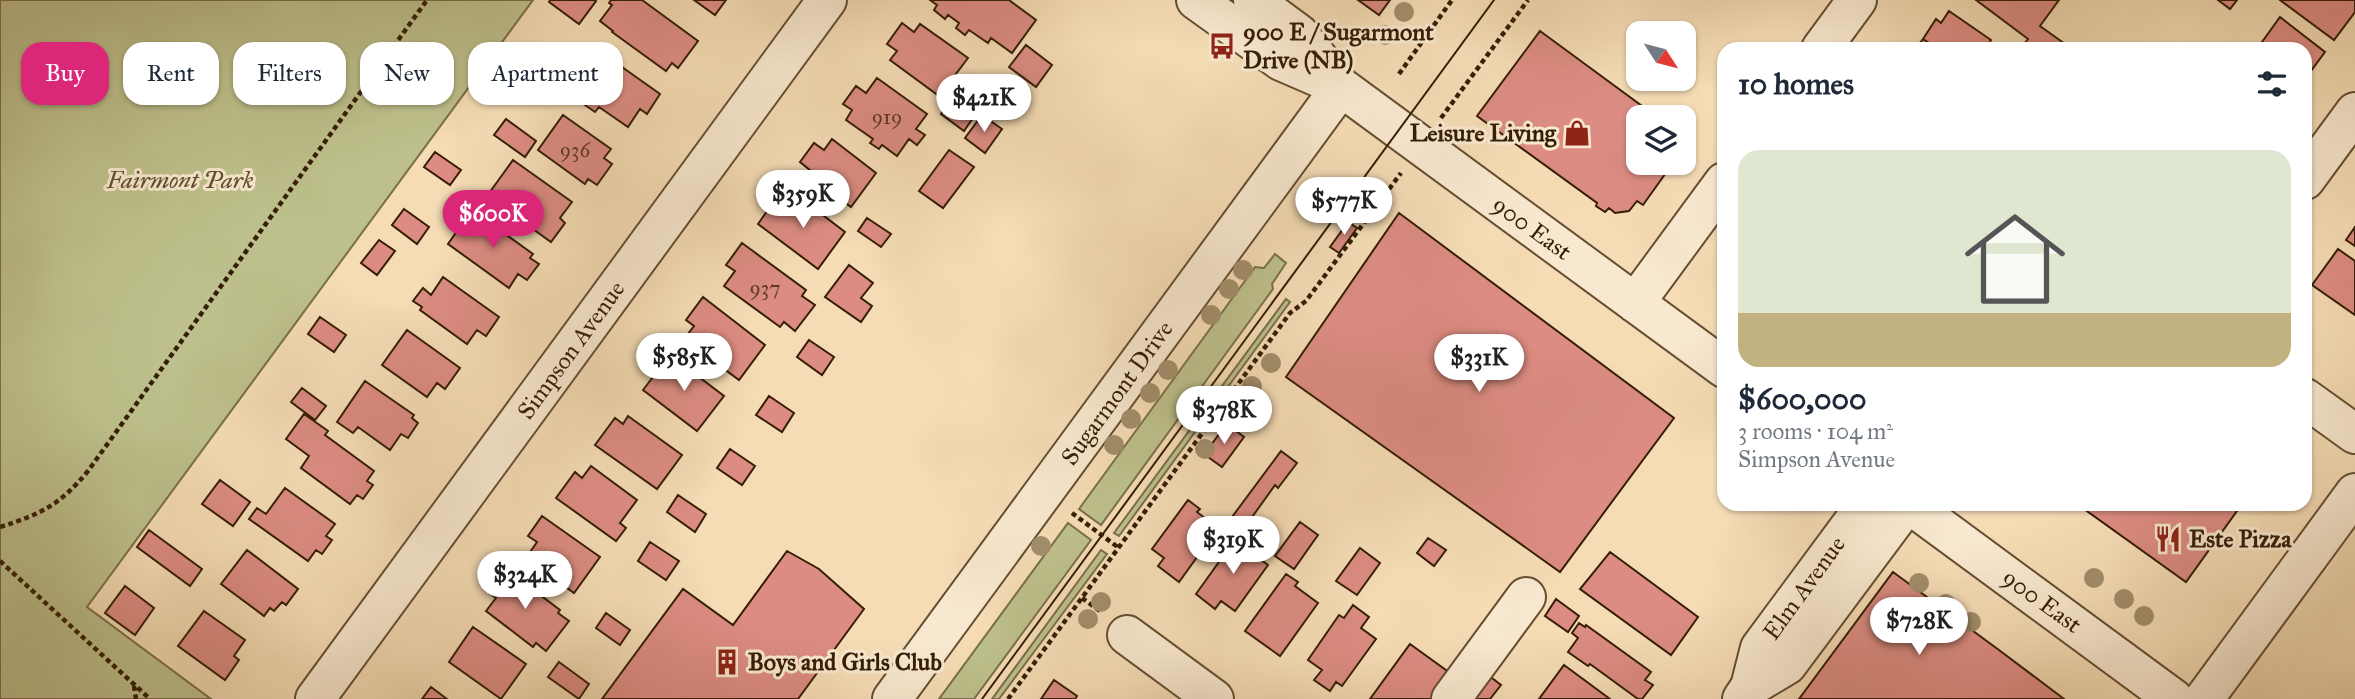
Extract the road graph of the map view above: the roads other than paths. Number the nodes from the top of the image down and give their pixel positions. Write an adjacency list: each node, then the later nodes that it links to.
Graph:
1 (827, 0): 21 (street, Simpson Avenue)
2 (1196, 0): 6 (street, 900 East)
3 (1253, 0): 6 (street, 900 East)
4 (1857, 0): 5 (street)
5 (1826, 42)
6 (1341, 87): 10 (street, 900 East); 22 (street, Sugarmont Drive)
7 (2355, 112): 8 (street)
8 (2312, 170)
9 (1717, 192): 10 (street)
10 (1635, 303): 11 (street, 900 East)
11 (1717, 363)
12 (2312, 402): 13 (street)
13 (2355, 434)
14 (2355, 493): 26 (street)
15 (1870, 511): 20 (street, Elm Avenue)
16 (1903, 511): 20 (street, Elm Avenue)
17 (1918, 511): 25 (street, 900 East)
18 (1526, 597): 24 (street)
19 (1127, 635): 23 (street)
20 (1746, 693)
21 (314, 699)
22 (892, 699)
23 (1214, 699)
24 (1451, 699)
25 (2174, 699)
26 (2204, 699)

